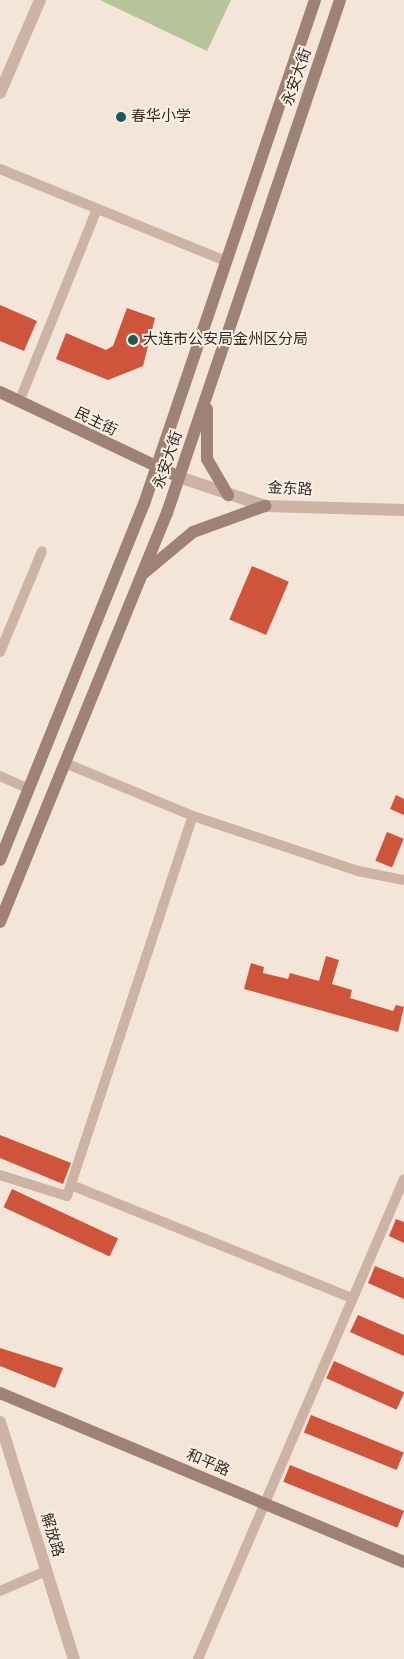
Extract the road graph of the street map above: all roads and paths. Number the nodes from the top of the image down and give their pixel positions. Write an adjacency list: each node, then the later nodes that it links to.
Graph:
1 (40, 0): 4 (street)
2 (314, 0): 7 (main road, 永安大街)
3 (340, 0): 8 (main road, 永安大街)
4 (0, 93)
5 (0, 170): 6 (street)
6 (98, 209): 7 (street); 10 (street)
7 (226, 261): 11 (main road, 永安大街)
8 (209, 389): 12 (main road, 永安大街); 13 (main road)
9 (0, 392): 10 (main road, 民主街)
10 (19, 402): 11 (main road, 民主街)
11 (156, 469): 12 (main road, 民主街); 21 (main road, 永安大街)
12 (179, 477): 13 (street, 金东路); 17 (main road, 永安大街)
13 (228, 495): 14 (street, 金东路)
14 (266, 506): 15 (street, 金东路); 17 (main road)
15 (404, 510)
16 (42, 551): 18 (street)
17 (141, 576): 19 (main road, 永安大街)
18 (0, 652)
19 (65, 763): 22 (street); 25 (main road, 永安大街)
20 (0, 776): 21 (street)
21 (29, 789): 23 (main road, 永安大街)
22 (193, 816): 24 (street); 28 (street)
23 (0, 860)
24 (404, 880)
25 (0, 922)
26 (0, 1175): 28 (street)
27 (404, 1179): 29 (street)
28 (71, 1185): 29 (street)
29 (352, 1298): 32 (street)
30 (0, 1393): 32 (main road, 和平路)
31 (0, 1422): 34 (street, 解放路)
32 (262, 1503): 33 (main road, 和平路); 37 (street)
33 (404, 1562)
34 (46, 1571): 35 (street); 36 (street, 解放路)
35 (0, 1591)
36 (74, 1659)
37 (198, 1659)

